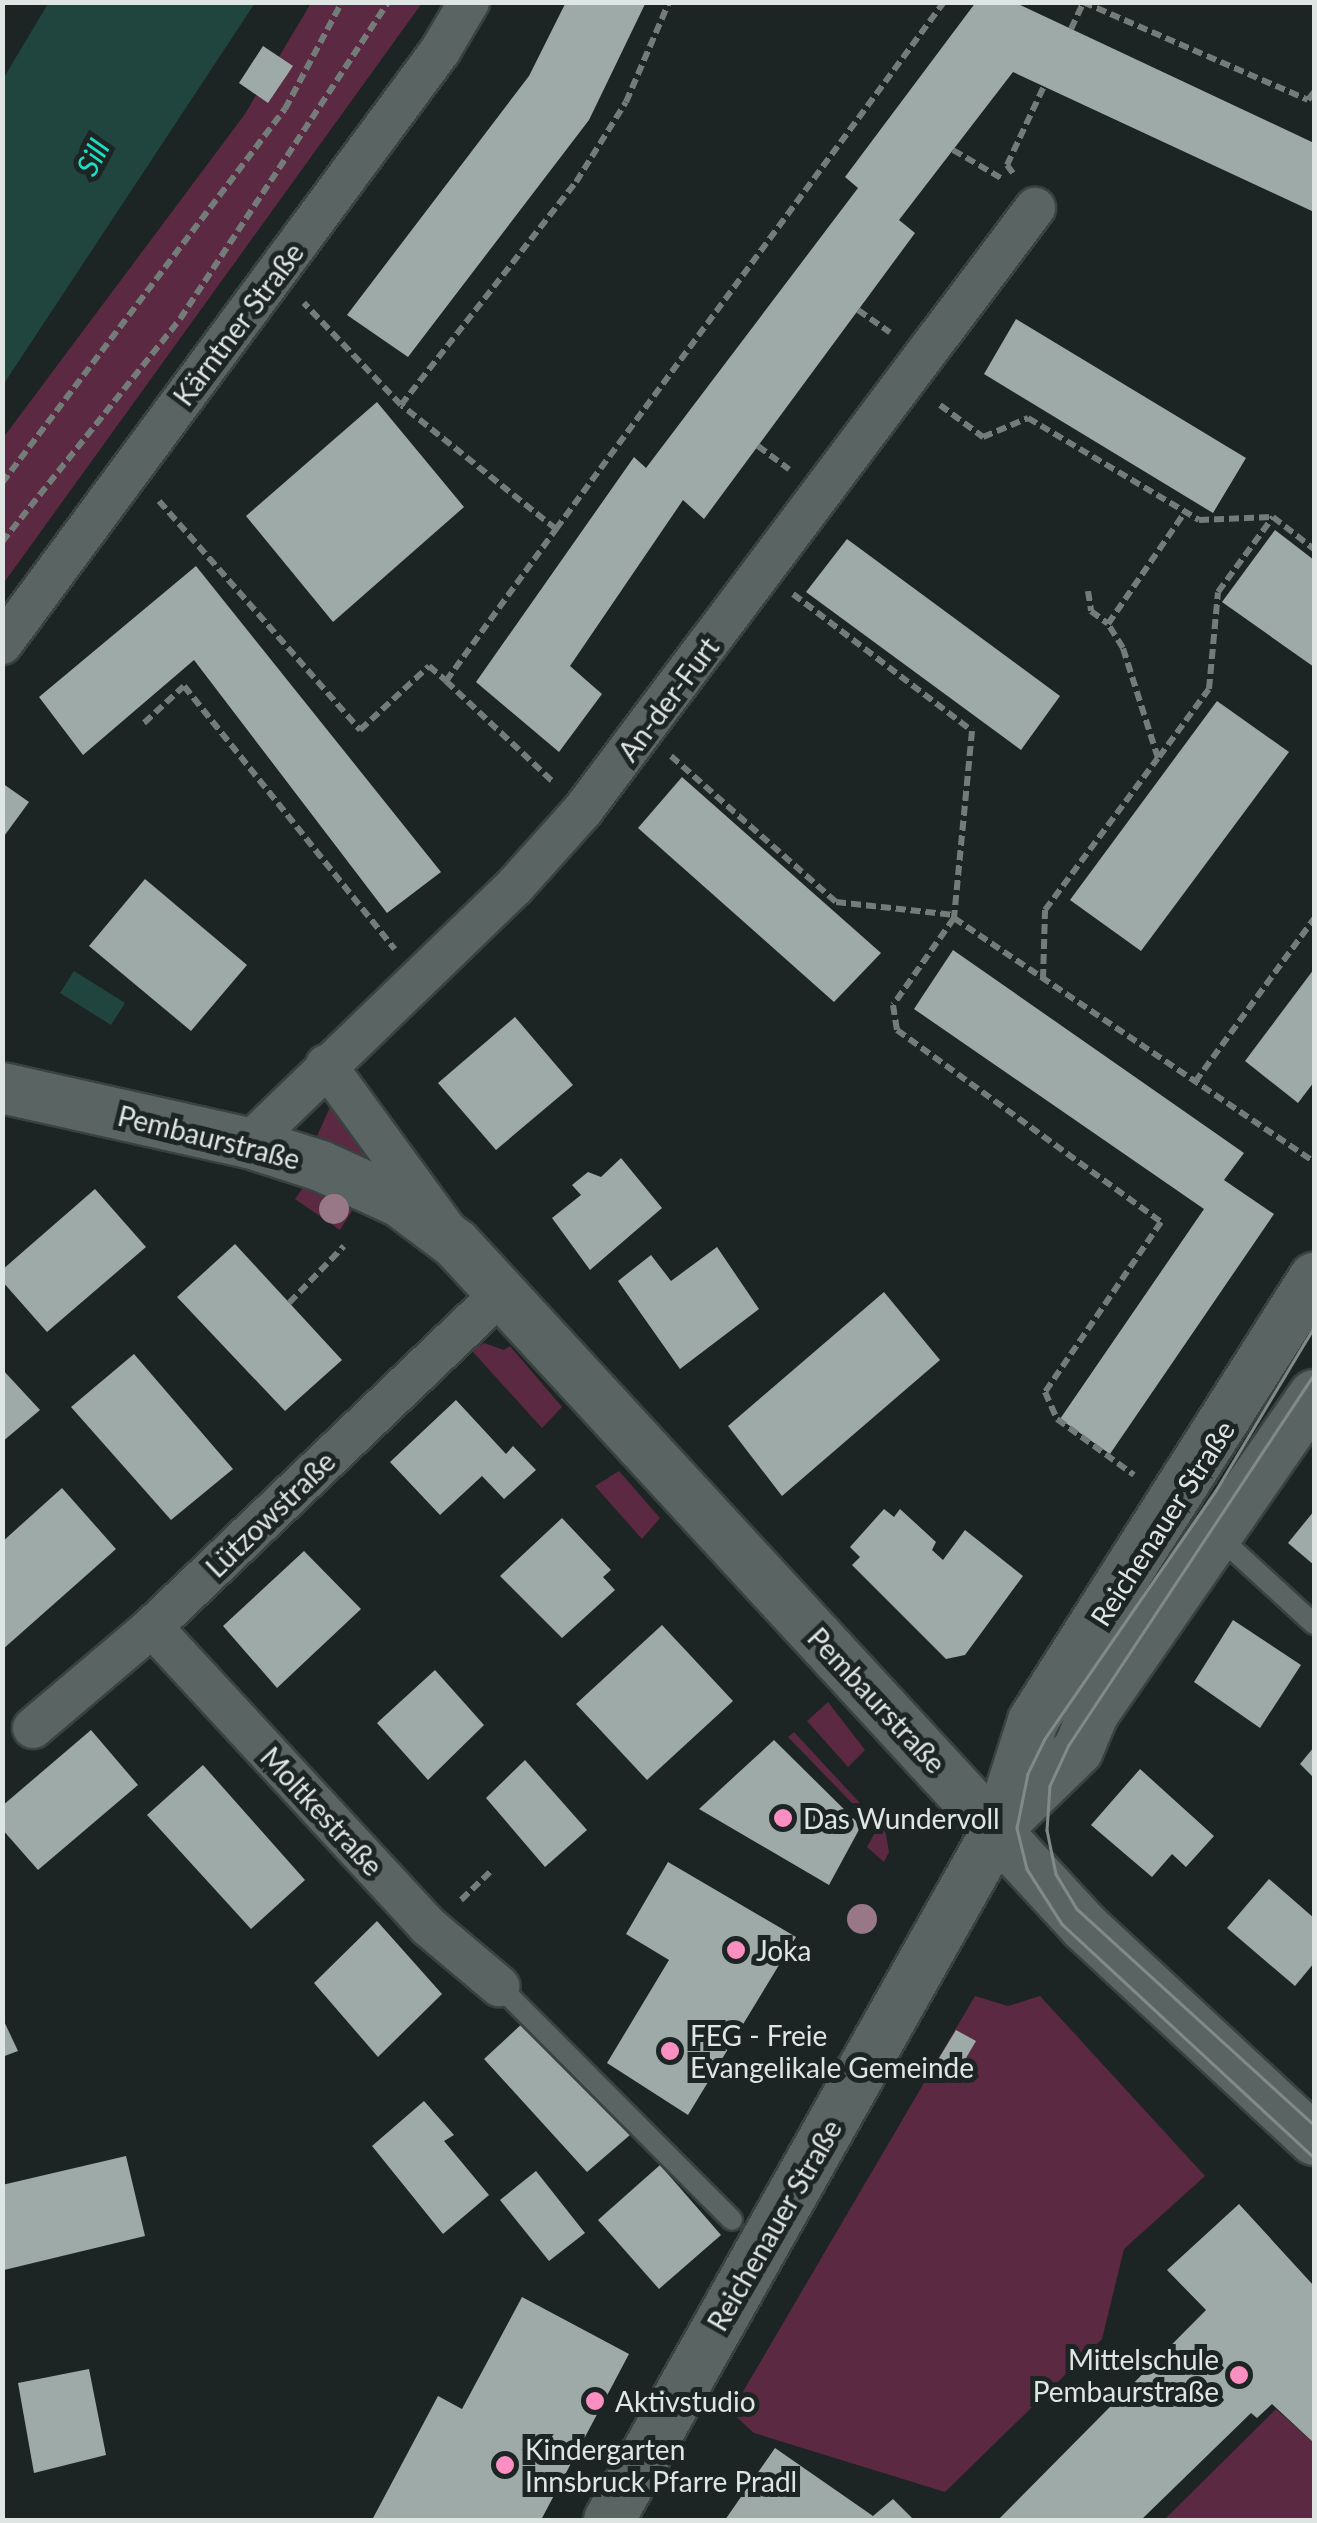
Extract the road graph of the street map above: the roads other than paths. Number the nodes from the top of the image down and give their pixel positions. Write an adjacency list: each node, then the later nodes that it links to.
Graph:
1 (469, 2): 3 (street, Kärntner Straße)
2 (1035, 208): 4 (street, An-der-Furt)
3 (2, 644)
4 (326, 1064): 6 (street, An-der-Furt); 7 (street, Pembaurstraße)
5 (2, 1088): 6 (street, Pembaurstraße)
6 (248, 1143): 7 (street, Pembaurstraße)
7 (456, 1244): 9 (street, Pembaurstraße)
8 (1314, 1278): 15 (street, Reichenauer Straße)
9 (502, 1292): 13 (street, Lützowstraße); 15 (street, Pembaurstraße)
10 (1314, 1395): 11 (street, Reichenauer Straße)
11 (1216, 1535): 12 (lane); 15 (street, Reichenauer Straße)
12 (1314, 1624)
13 (152, 1627): 14 (street, Lützowstraße); 16 (street, Moltkestraße)
14 (33, 1728)
15 (998, 1827): 17 (street, Pembaurstraße); 19 (street, Reichenauer Straße)
16 (499, 1986): 18 (lane)
17 (1314, 2140)
18 (732, 2220)
19 (610, 2520)

